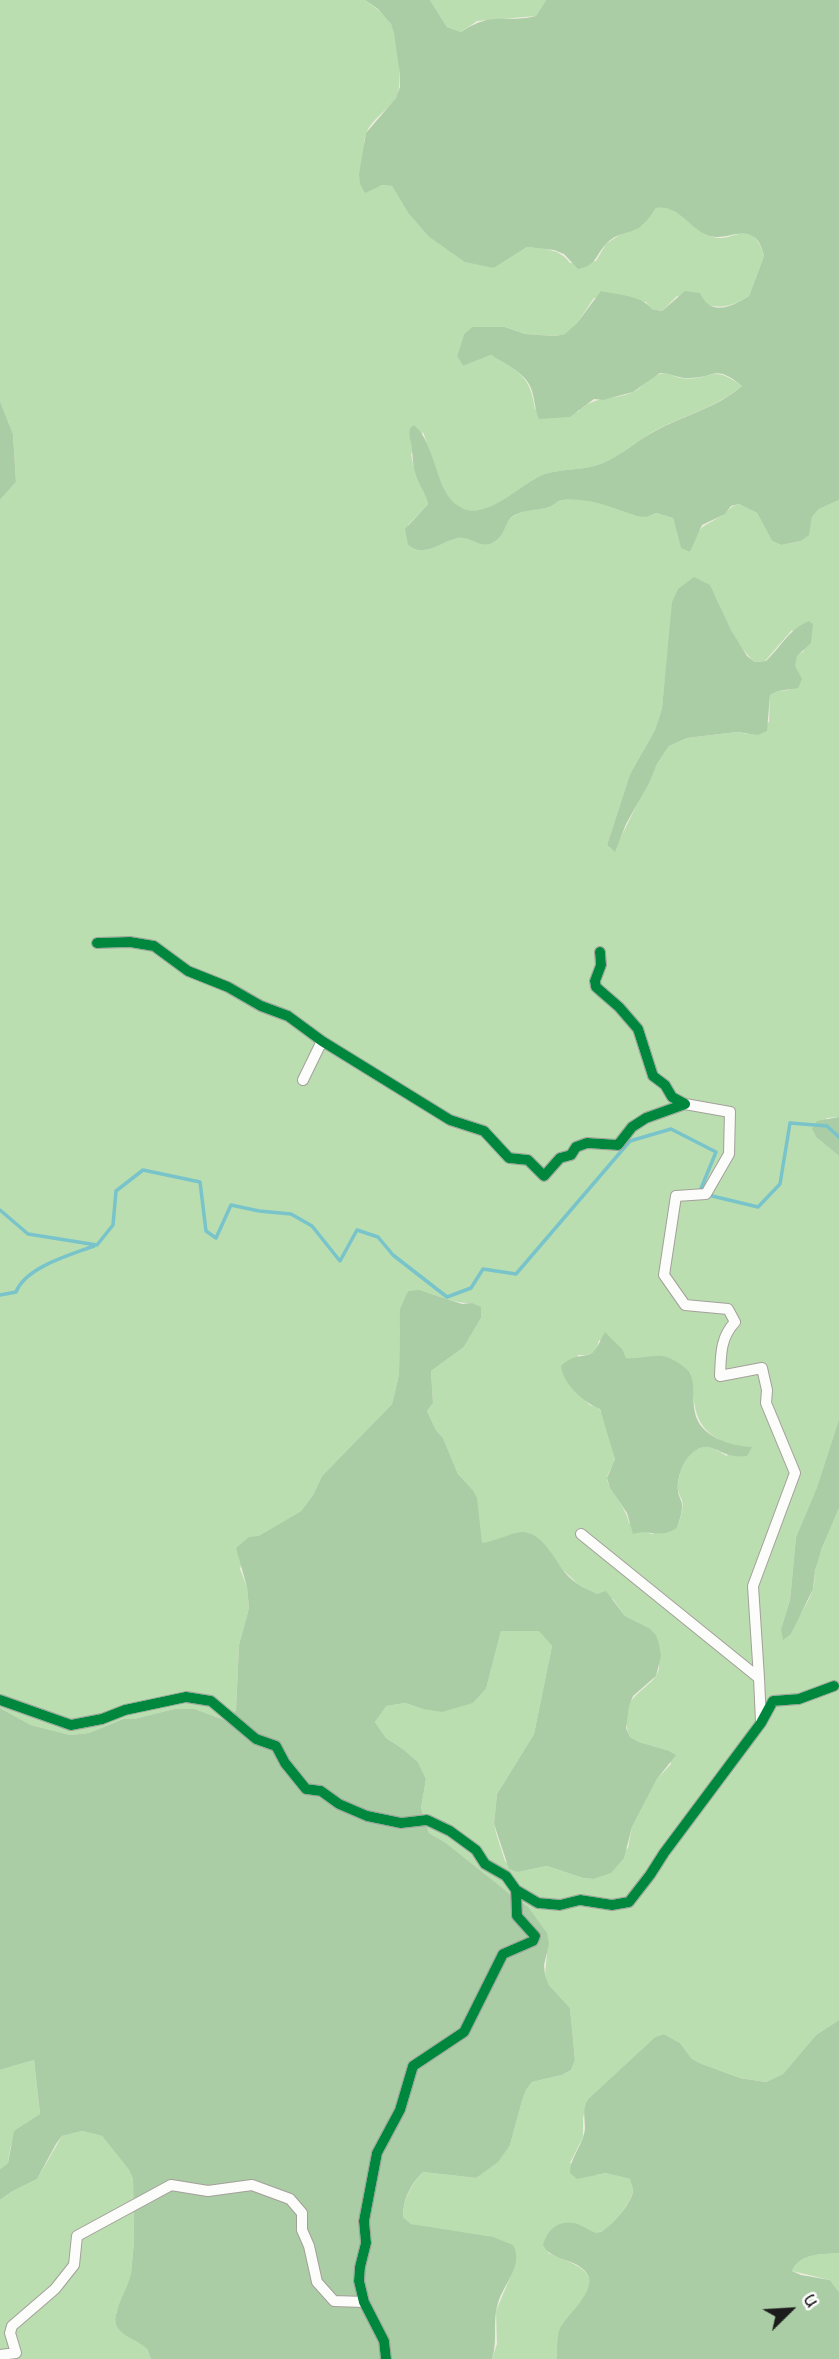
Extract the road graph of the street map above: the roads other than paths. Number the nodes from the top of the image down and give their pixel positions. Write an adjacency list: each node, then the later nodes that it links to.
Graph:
1 (97, 943): 3 (street)
2 (600, 952): 5 (street)
3 (322, 1041): 4 (street); 5 (street)
4 (303, 1080)
5 (685, 1104): 7 (street)
6 (581, 1534): 7 (street)
7 (759, 1678): 10 (street)
8 (834, 1686): 10 (street)
9 (0, 1700): 11 (street)
10 (761, 1723): 11 (street)
11 (516, 1890): 12 (street)
12 (363, 2302): 13 (street); 14 (street)
13 (0, 2355)
14 (386, 2359)

